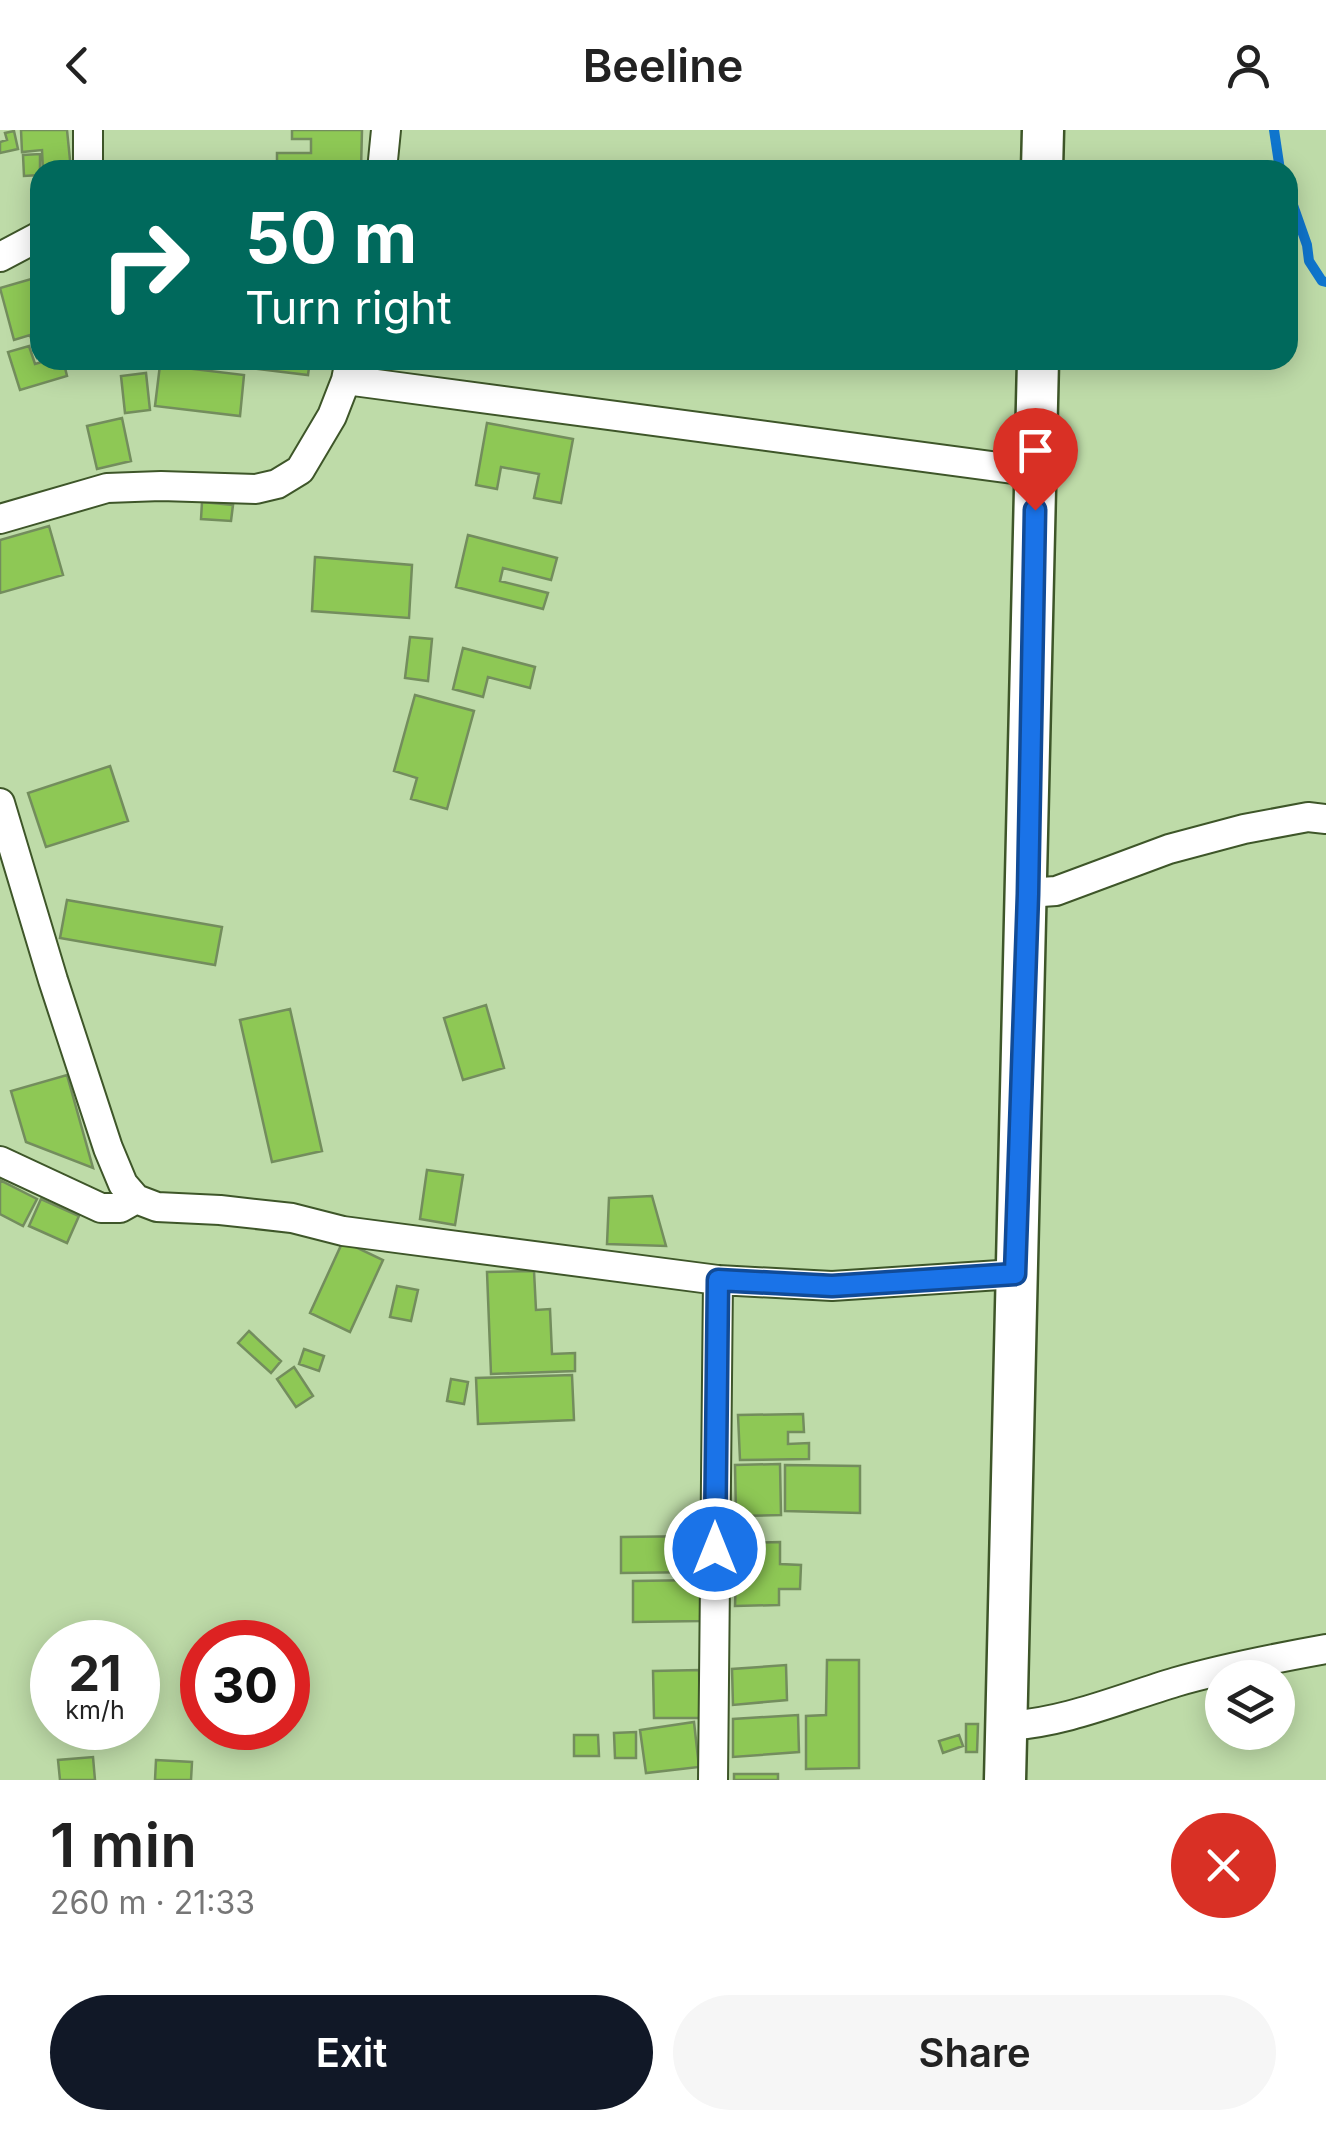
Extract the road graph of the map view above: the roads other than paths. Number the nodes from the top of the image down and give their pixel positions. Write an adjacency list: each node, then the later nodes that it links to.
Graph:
1 (88, 130): 4 (street)
2 (386, 130): 5 (street)
3 (1043, 130): 6 (main road)
4 (88, 160)
5 (383, 160)
6 (1042, 160)
7 (30, 241): 8 (street)
8 (0, 257)
9 (348, 370): 11 (street); 12 (street)
10 (1038, 370): 11 (main road)
11 (1036, 472): 15 (main road)
12 (0, 519)
13 (0, 803): 17 (street)
14 (1326, 819): 15 (street)
15 (1028, 894): 18 (main road)
16 (0, 1161): 17 (street)
17 (136, 1198): 19 (street)
18 (1015, 1274): 19 (street); 21 (main road)
19 (718, 1280): 22 (street)
20 (1326, 1649): 21 (street)
21 (1005, 1726): 23 (main road)
22 (713, 1780)
23 (1005, 1780)

